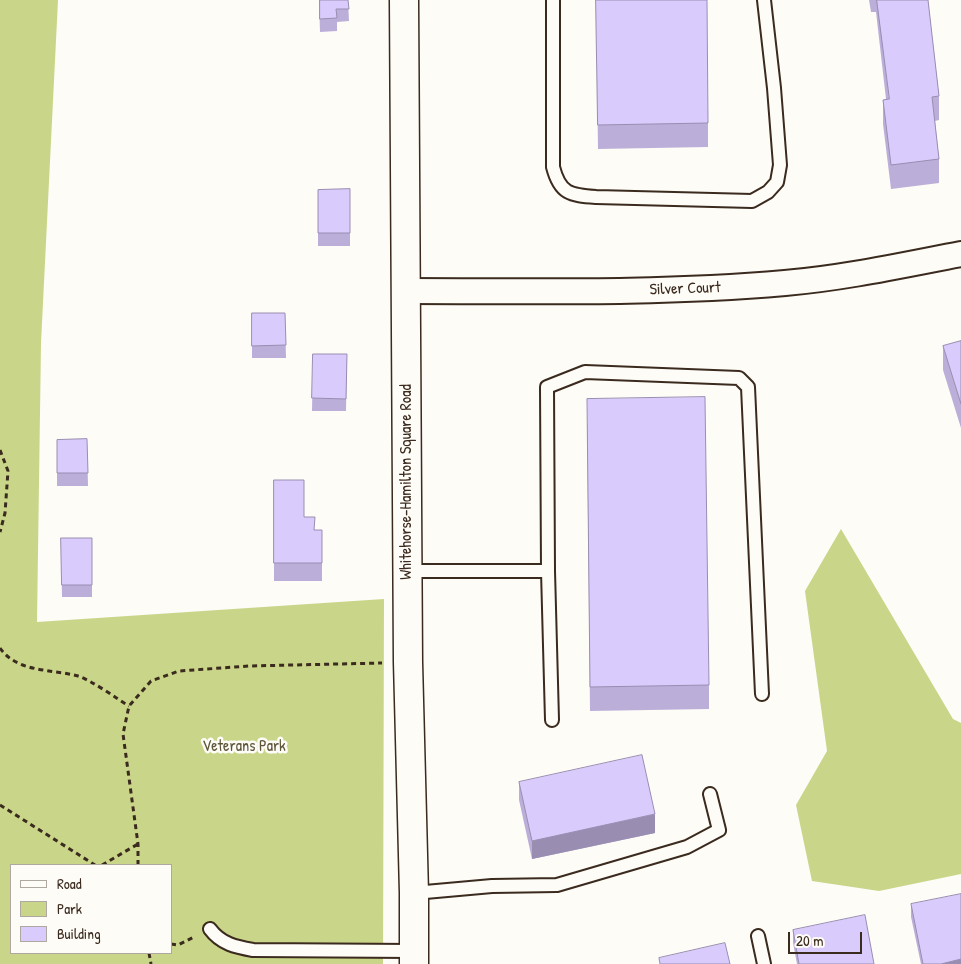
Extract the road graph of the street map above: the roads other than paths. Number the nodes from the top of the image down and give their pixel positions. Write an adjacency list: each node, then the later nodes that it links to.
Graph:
1 (404, 0): 5 (street, Whitehorse-Hamilton Square Road)
2 (553, 0): 3 (lane)
3 (764, 0)
4 (961, 254): 5 (street, Silver Court)
5 (406, 291): 7 (street, Whitehorse-Hamilton Square Road)
6 (548, 570): 7 (lane); 8 (lane); 9 (lane)
7 (408, 571): 11 (street, Whitehorse-Hamilton Square Road)
8 (762, 694)
9 (552, 720)
10 (710, 794): 11 (lane)
11 (414, 893): 14 (street, Whitehorse-Hamilton Square Road)
12 (210, 929): 14 (lane)
13 (758, 936): 15 (lane)
14 (414, 958)
15 (764, 964)

